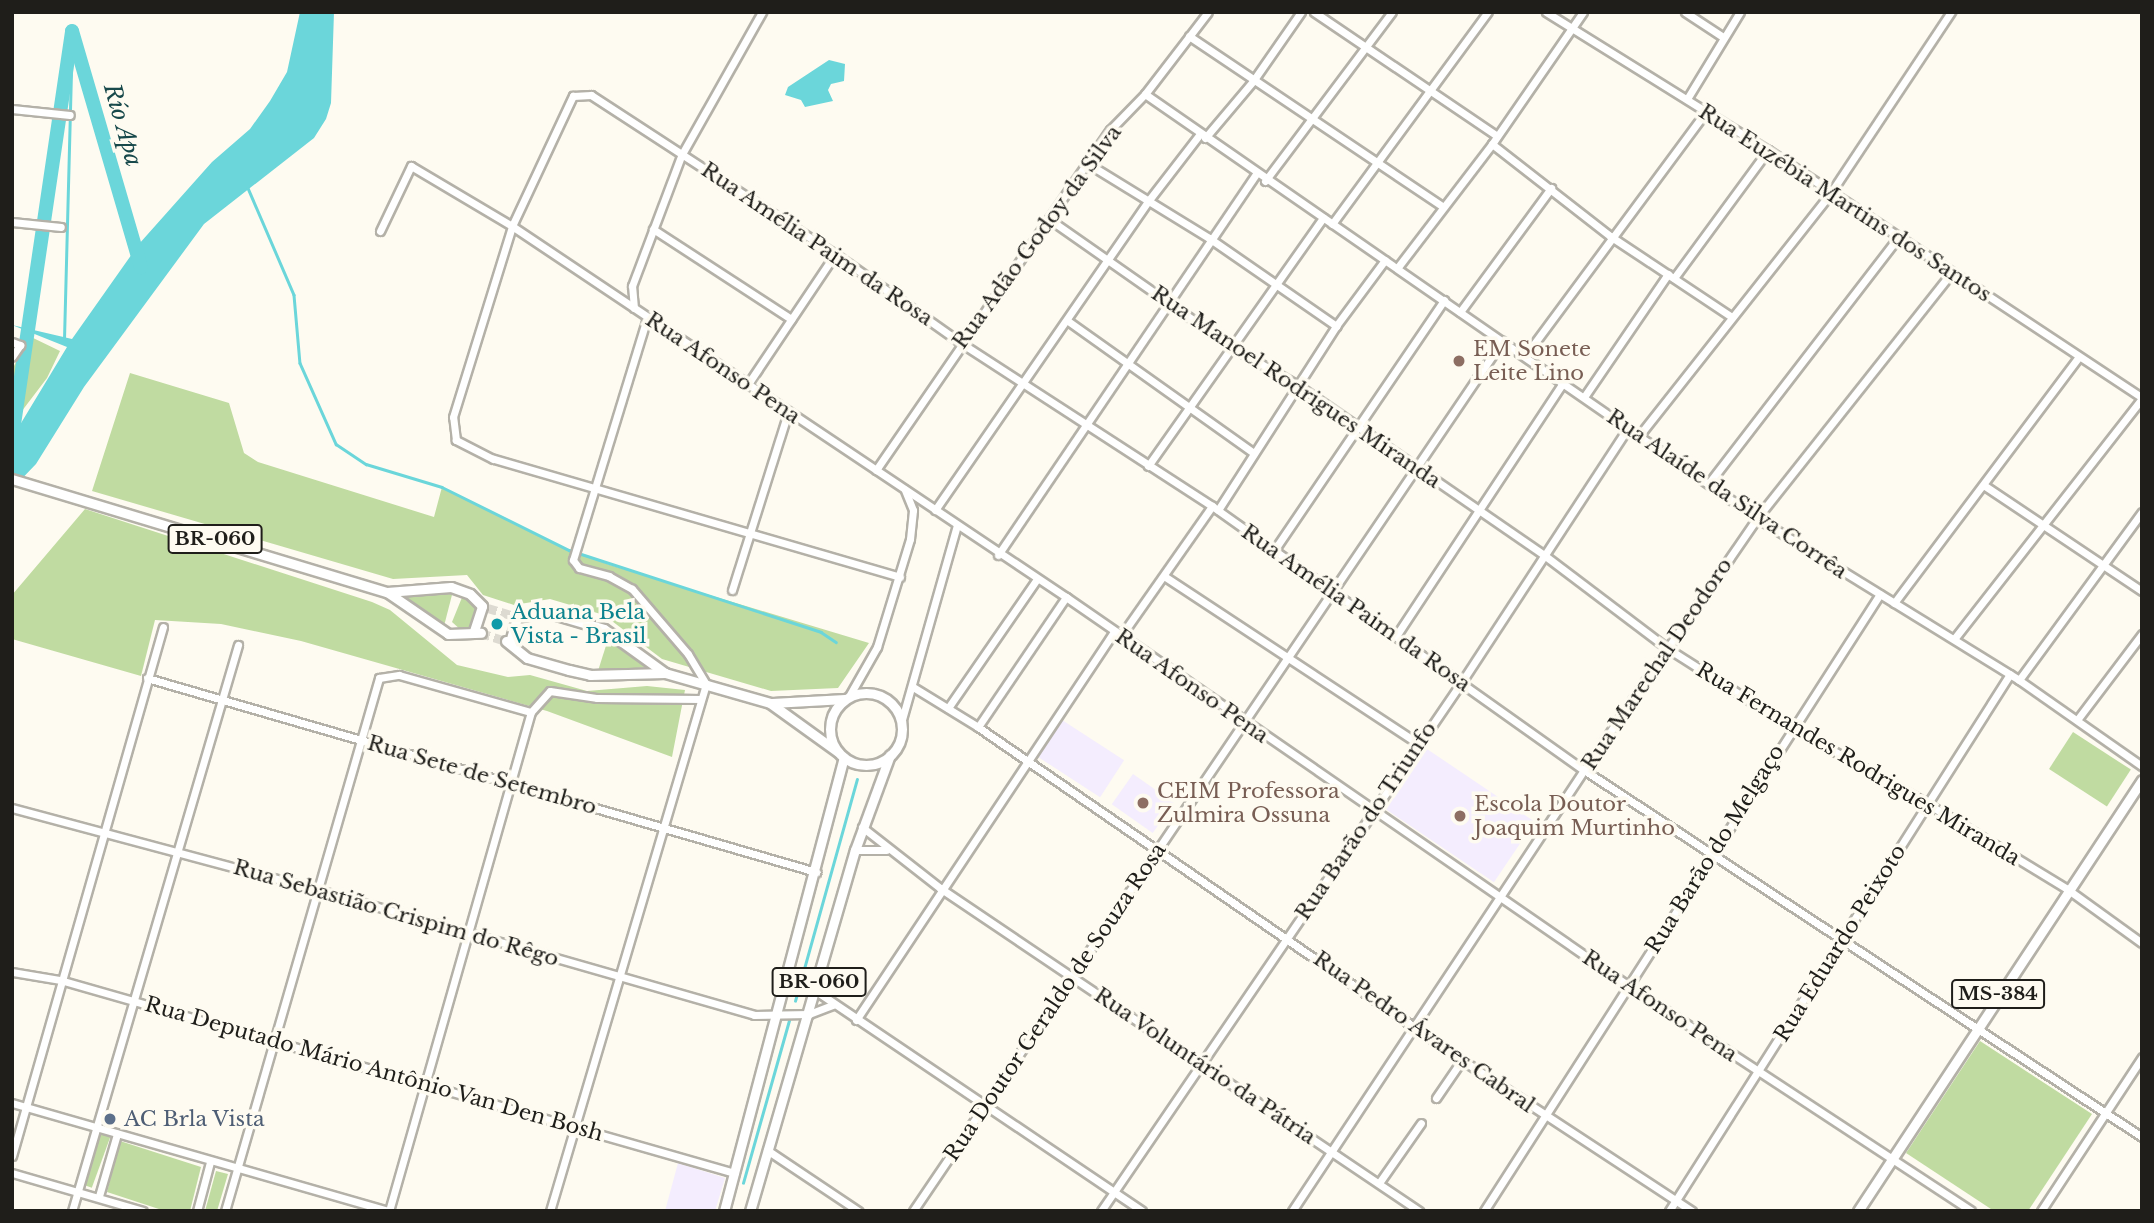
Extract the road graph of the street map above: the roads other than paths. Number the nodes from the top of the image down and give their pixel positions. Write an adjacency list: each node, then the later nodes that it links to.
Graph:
1 (762, 12): 28 (street)
2 (1208, 12): 13 (street, Rua Adão Godoy da Silva)
3 (1301, 12): 16 (street)
4 (1314, 12): 15 (street)
5 (1392, 12): 15 (street)
6 (1488, 12): 17 (street)
7 (1545, 12): 12 (street, Rua Euzébia Martins dos Santos)
8 (1583, 12): 12 (street)
9 (1685, 12): 14 (street)
10 (1740, 12): 14 (street)
11 (1951, 12): 34 (street)
12 (1570, 31): 19 (street, Rua Euzébia Martins dos Santos); 24 (street)
13 (1189, 36): 16 (street); 18 (street, Rua Adão Godoy da Silva)
14 (1723, 37): 19 (street)
15 (1367, 46): 17 (street); 23 (street)
16 (1253, 81): 23 (street); 25 (street)
17 (1432, 89): 24 (street); 30 (street)
18 (1145, 94): 25 (street, Rua Alaíde da Silva Corrêa); 29 (street, Rua Adão Godoy da Silva)
19 (1687, 99): 21 (street, Rua Euzébia Martins dos Santos)
20 (12, 109): 22 (street)
21 (1706, 111): 27 (street, Rua Euzébia Martins dos Santos); 45 (street)
22 (70, 115)
23 (1313, 120): 30 (street); 32 (street)
24 (1497, 135): 26 (street)
25 (1202, 137): 31 (street, Rua Alaíde da Silva Corrêa); 35 (street)
26 (1492, 144): 33 (street); 36 (street)
27 (1768, 150): 34 (street, Rua Euzébia Martins dos Santos); 53 (street)
28 (682, 153): 41 (street, Rua Amélia Paim da Rosa); 43 (street); 48 (street, Rua Amélia Paim da Rosa)
29 (1087, 163): 35 (street); 38 (street, Rua Adão Godoy da Silva)
30 (1381, 163): 36 (street); 40 (street)
31 (1256, 174): 32 (street, Rua Alaíde da Silva Corrêa); 46 (street)
32 (1265, 181): 37 (street, Rua Alaíde da Silva Corrêa)
33 (1551, 188): 45 (street); 58 (street)
34 (1830, 194): 47 (street, Rua Euzébia Martins dos Santos); 59 (street)
35 (1149, 200): 46 (street); 49 (street)
36 (1442, 206): 51 (street)
37 (1323, 218): 40 (street, Rua Alaíde da Silva Corrêa); 54 (street)
38 (1049, 219): 49 (street, Rua Manoel Rodrigues Miranda); 66 (street, Rua Adão Godoy da Silva)
39 (12, 222): 42 (street)
40 (1332, 224): 50 (street, Rua Alaíde da Silva Corrêa)
41 (512, 226): 44 (street, Rua Afonso Pena); 57 (street, Rua Afonso Pena); 91 (street)
42 (61, 228)
43 (653, 229): 57 (street); 61 (street)
44 (380, 232)
45 (1610, 236): 53 (street); 68 (street)
46 (1209, 238): 54 (street); 56 (street)
47 (1898, 238): 52 (street, Rua Euzébia Martins dos Santos); 89 (street)
48 (835, 254): 61 (street); 66 (street, Rua Amélia Paim da Rosa)
49 (1110, 260): 56 (street, Rua Manoel Rodrigues Miranda); 62 (street)
50 (1385, 260): 51 (street, Rua Alaíde da Silva Corrêa); 63 (street)
51 (1398, 267): 55 (street, Rua Alaíde da Silva Corrêa)
52 (1951, 273): 70 (street, Rua Euzébia Martins dos Santos); 97 (street, Rua Marechal Deodoro)
53 (1671, 276): 59 (street); 76 (street)
54 (1278, 286): 63 (street); 67 (street)
55 (1444, 300): 58 (street, Rua Alaíde da Silva Corrêa); 81 (street)
56 (1167, 301): 67 (street, Rua Manoel Rodrigues Miranda); 71 (street)
57 (634, 308): 60 (street, Rua Afonso Pena)
58 (1460, 312): 64 (street, Rua Alaíde da Silva Corrêa)
59 (1732, 317): 83 (street)
60 (647, 318): 73 (street, Rua Afonso Pena); 91 (street)
61 (791, 319): 73 (street)
62 (1068, 321): 71 (street); 72 (street)
63 (1336, 326): 75 (street)
64 (1502, 341): 68 (street, Rua Alaíde da Silva Corrêa); 87 (street, Rua Doutor Geraldo de Souza Rosa)
65 (12, 342): 69 (street)
66 (961, 343): 72 (street, Rua Amélia Paim da Rosa); 86 (street, Rua Adão Godoy da Silva)
67 (1233, 347): 75 (street, Rua Manoel Rodrigues Miranda); 78 (street)
68 (1525, 356): 74 (street, Rua Alaíde da Silva Corrêa)
69 (12, 357)
70 (2079, 357): 77 (street, Rua Euzébia Martins dos Santos); 90 (street)
71 (1126, 362): 78 (street); 80 (street)
72 (1025, 382): 80 (street, Rua Amélia Paim da Rosa); 94 (street)
73 (748, 384): 79 (street, Rua Afonso Pena)
74 (1562, 384): 76 (street, Rua Alaíde da Silva Corrêa); 95 (street)
75 (1299, 386): 81 (street, Rua Manoel Rodrigues Miranda); 84 (street)
76 (1584, 397): 82 (street, Rua Alaíde da Silva Corrêa)
77 (2142, 398): 99 (street)
78 (1190, 406): 84 (street); 85 (street)
79 (788, 412): 86 (street, Rua Afonso Pena); 100 (street)
80 (1085, 422): 85 (street, Rua Amélia Paim da Rosa); 102 (street)
81 (1356, 428): 87 (street, Rua Manoel Rodrigues Miranda); 101 (street)
82 (1627, 429): 83 (street, Rua Alaíde da Silva Corrêa); 103 (street, Rua Barão do Triunfo)
83 (1638, 437): 89 (street, Rua Alaíde da Silva Corrêa)
84 (1254, 453): 93 (street)
85 (1149, 466): 93 (street, Rua Amélia Paim da Rosa)
86 (876, 470): 92 (street, Rua Afonso Pena)
87 (1418, 470): 95 (street, Rua Manoel Rodrigues Miranda); 111 (street, Rua Doutor Geraldo de Souza Rosa)
88 (12, 479): 110 (main road, BR-060)
89 (1709, 483): 97 (street, Rua Alaíde da Silva Corrêa)
90 (1985, 486): 99 (street); 114 (street)
91 (598, 488): 100 (street); 129 (street)
92 (905, 490): 94 (street, Rua Afonso Pena); 106 (street)
93 (1215, 508): 101 (street, Rua Amélia Paim da Rosa); 105 (street)
94 (935, 510): 98 (street, Rua Afonso Pena)
95 (1478, 510): 103 (street, Rua Manoel Rodrigues Miranda); 119 (street)
96 (2142, 512): 104 (street)
97 (1757, 518): 112 (street, Rua Alaíde da Silva Corrêa); 122 (street, Rua Marechal Deodoro)
98 (957, 525): 102 (street, Rua Afonso Pena); 130 (street)
99 (2041, 526): 104 (street); 120 (street)
100 (750, 534): 106 (street); 108 (street)
101 (1275, 549): 111 (street, Rua Amélia Paim da Rosa)
102 (998, 555): 107 (street, Rua Afonso Pena)
103 (1544, 555): 122 (street, Rua Fernandes Rodrigues Miranda); 128 (street, Rua Barão do Triunfo)
104 (2102, 566): 109 (street); 127 (street)
105 (1164, 576): 118 (street); 123 (street)
106 (900, 577): 131 (street)
107 (1037, 579): 113 (street, Rua Afonso Pena); 135 (street)
108 (732, 590)
109 (2142, 591)
110 (387, 592): 110 (main road, BR-060)
111 (1334, 593): 119 (street, Rua Amélia Paim da Rosa); 123 (street, Rua Doutor Geraldo de Souza Rosa)
112 (1880, 594): 114 (street, Rua Alaíde da Silva Corrêa); 141 (street, Rua Barão do Melgaço)
113 (1066, 597): 116 (street, Rua Afonso Pena); 140 (street)
114 (1894, 603): 120 (street, Rua Alaíde da Silva Corrêa)
115 (163, 627): 126 (street)
116 (1114, 631): 118 (street, Rua Afonso Pena); 146 (street)
117 (2142, 634): 137 (street)
118 (1121, 636): 139 (street, Rua Afonso Pena)
119 (1396, 636): 128 (street, Rua Amélia Paim da Rosa)
120 (1954, 639): 125 (street, Rua Alaíde da Silva Corrêa)
121 (239, 645): 133 (street)
122 (1667, 648): 141 (street, Rua Fernandes Rodrigues Miranda); 148 (street, Rua Marechal Deodoro)
123 (1290, 657): 139 (street, Rua Doutor Geraldo de Souza Rosa); 143 (street)
124 (665, 673): 124 (main road); 129 (main road)
125 (2011, 674): 127 (street, Rua Alaíde da Silva Corrêa); 151 (street, Rua Eduardo Peixoto)
126 (147, 678): 133 (street, Rua Sete de Setembro); 156 (street)
127 (2019, 680): 137 (street, Rua Alaíde da Silva Corrêa)
128 (1461, 683): 143 (street, Rua Barão do Triunfo); 148 (street, Rua Amélia Paim da Rosa)
129 (706, 684): 132 (street); 134 (main road)
130 (913, 687): 135 (street, Rua Pedro Ávares Cabral); 138 (street)
131 (847, 698): 134 (main road); 138 (main road); 144 (main road, BR-060)
132 (701, 699): 136 (street); 154 (street)
133 (222, 700): 142 (street, Rua Sete de Setembro); 160 (street)
134 (770, 703): 144 (main road)
135 (948, 708): 140 (street, Rua Pedro Ávares Cabral)
136 (531, 712): 142 (street); 150 (street)
137 (2077, 719): 147 (street, Rua Alaíde da Silva Corrêa)
138 (901, 723): 145 (main road, BR-060)
139 (1245, 723): 153 (street, Rua Afonso Pena); 159 (street, Rua Doutor Geraldo de Souza Rosa)
140 (978, 727): 146 (street, Rua Pedro Ávares Cabral)
141 (1790, 727): 151 (street, Rua Fernandes Rodrigues Miranda); 161 (street, Rua Barão do Melgaço)
142 (360, 741): 150 (street, Rua Sete de Setembro); 165 (street)
143 (1417, 743): 153 (street, Rua Barão do Triunfo)
144 (841, 755): 145 (main road); 162 (main road, BR-060)
145 (890, 755): 155 (main road, BR-060)
146 (1027, 761): 159 (street, Rua Pedro Ávares Cabral); 163 (street)
147 (2142, 766)
148 (1584, 770): 161 (street, Rua Amélia Paim da Rosa); 166 (street, Rua Marechal Deodoro)
149 (2142, 780): 164 (main road, MS-384)
150 (514, 786): 154 (street, Rua Sete de Setembro); 167 (street)
151 (1928, 804): 164 (street, Rua Fernandes Rodrigues Miranda); 169 (street, Rua Eduardo Peixoto)
152 (12, 808): 156 (street, Rua Sebastião Crispim do Rêgo)
153 (1372, 812): 166 (street, Rua Afonso Pena); 168 (street, Rua Barão do Triunfo)
154 (661, 826): 162 (street, Rua Sete de Setembro); 172 (street)
155 (862, 827): 157 (main road, BR-060); 158 (street, Rua Voluntário da Pátria)
156 (101, 831): 160 (street, Rua Sebastião Crispim do Rêgo); 174 (street)
157 (855, 850): 158 (street); 176 (main road, BR-060)
158 (886, 850): 163 (street, Rua Voluntário da Pátria)
159 (1159, 850): 168 (street, Rua Pedro Ávares Cabral); 173 (street, Rua Doutor Geraldo de Souza Rosa)
160 (177, 852): 165 (street, Rua Sebastião Crispim do Rêgo); 177 (street)
161 (1712, 856): 169 (street, Rua Amélia Paim da Rosa); 175 (street, Rua Barão do Melgaço)
162 (817, 872): 179 (main road, BR-060)
163 (940, 888): 173 (street, Rua Voluntário da Pátria); 181 (street)
164 (2067, 889): 170 (street, Rua Fernandes Rodrigues Miranda); 183 (main road, MS-384)
165 (319, 890): 167 (street, Rua Sebastião Crispim do Rêgo); 184 (street)
166 (1502, 898): 175 (street, Rua Afonso Pena); 182 (street, Rua Marechal Deodoro)
167 (471, 933): 172 (street, Rua Sebastião Crispim do Rêgo); 189 (street)
168 (1287, 937): 182 (street, Rua Pedro Ávares Cabral); 187 (street, Rua Barão do Triunfo)
169 (1842, 939): 183 (street, Rua Amélia Paim da Rosa); 188 (street, Rua Eduardo Peixoto)
170 (2142, 943)
171 (12, 972): 174 (street, Rua Deputado Mário Antônio Van Den Bosh)
172 (620, 976): 179 (street, Rua Sebastião Crispim do Rêgo); 197 (street)
173 (1072, 977): 187 (street, Rua Voluntário da Pátria); 192 (street, Rua Doutor Geraldo de Souza Rosa)
174 (60, 980): 177 (street, Rua Deputado Mário Antônio Van Den Bosh); 193 (street)
175 (1629, 986): 188 (street, Rua Afonso Pena); 195 (street, Rua Barão do Melgaço)
176 (816, 991): 178 (street); 180 (main road, BR-060)
177 (133, 1002): 184 (street, Rua Deputado Mário Antônio Van Den Bosh); 198 (street)
178 (833, 1005): 180 (street); 181 (street)
179 (779, 1013): 180 (street, Rua Sebastião Crispim do Rêgo); 208 (main road, BR-060)
180 (809, 1014): 201 (main road, BR-060)
181 (856, 1020): 192 (street)
182 (1417, 1027): 186 (street, Rua Pedro Ávares Cabral); 202 (street, Rua Marechal Deodoro)
183 (1975, 1028): 194 (street, Rua Amélia Paim da Rosa); 204 (main road, MS-384)
184 (274, 1042): 189 (street, Rua Deputado Mário Antônio Van Den Bosh); 206 (street)
185 (2142, 1057): 194 (street)
186 (1462, 1060): 190 (street); 195 (street, Rua Pedro Ávares Cabral)
187 (1202, 1062): 202 (street, Rua Voluntário da Pátria); 211 (street, Rua Barão do Triunfo)
188 (1759, 1072): 204 (street, Rua Afonso Pena); 213 (street, Rua Eduardo Peixoto)
189 (425, 1083): 197 (street, Rua Deputado Mário Antônio Van Den Bosh); 218 (street)
190 (1436, 1098)
191 (12, 1103): 193 (street)
192 (985, 1105): 211 (street); 223 (street, Rua Doutor Geraldo de Souza Rosa)
193 (25, 1107): 198 (street); 203 (street)
194 (2105, 1112): 200 (street, Rua Amélia Paim da Rosa); 233 (street)
195 (1545, 1115): 213 (street, Rua Pedro Ávares Cabral); 228 (street, Rua Barão do Melgaço)
196 (1421, 1123): 209 (street)
197 (577, 1125): 208 (street, Rua Deputado Mário Antônio Van Den Bosh); 219 (street)
198 (96, 1127): 199 (street); 210 (street)
199 (117, 1134): 205 (street); 212 (street)
200 (2142, 1137)
201 (766, 1150): 221 (main road, BR-060); 222 (street)
202 (1332, 1152): 209 (street, Rua Voluntário da Pátria); 226 (street, Rua Marechal Deodoro)
203 (12, 1156)
204 (1892, 1159): 231 (main road, MS-384); 232 (street, Rua Afonso Pena)
205 (211, 1161): 206 (street); 216 (street)
206 (237, 1169): 217 (street); 218 (street)
207 (12, 1173): 210 (street)
208 (735, 1173): 220 (main road, BR-060)
209 (1379, 1183): 227 (street, Rua Voluntário da Pátria)
210 (78, 1190): 212 (street); 214 (street)
211 (1114, 1192): 224 (street, Rua Barão do Triunfo); 225 (street)
212 (99, 1196): 215 (street)
213 (1675, 1200): 229 (street, Rua Eduardo Peixoto); 230 (street, Rua Pedro Ávares Cabral)
214 (72, 1211)
215 (143, 1211)
216 (197, 1211)
217 (225, 1211)
218 (388, 1211)
219 (550, 1211)
220 (724, 1211)
221 (750, 1211)
222 (858, 1211)
223 (913, 1211)
224 (1101, 1211)
225 (1142, 1211)
226 (1292, 1211)
227 (1419, 1211)
228 (1484, 1211)
229 (1669, 1211)
230 (1692, 1211)
231 (1858, 1211)
232 (1971, 1211)
233 (2041, 1211)

